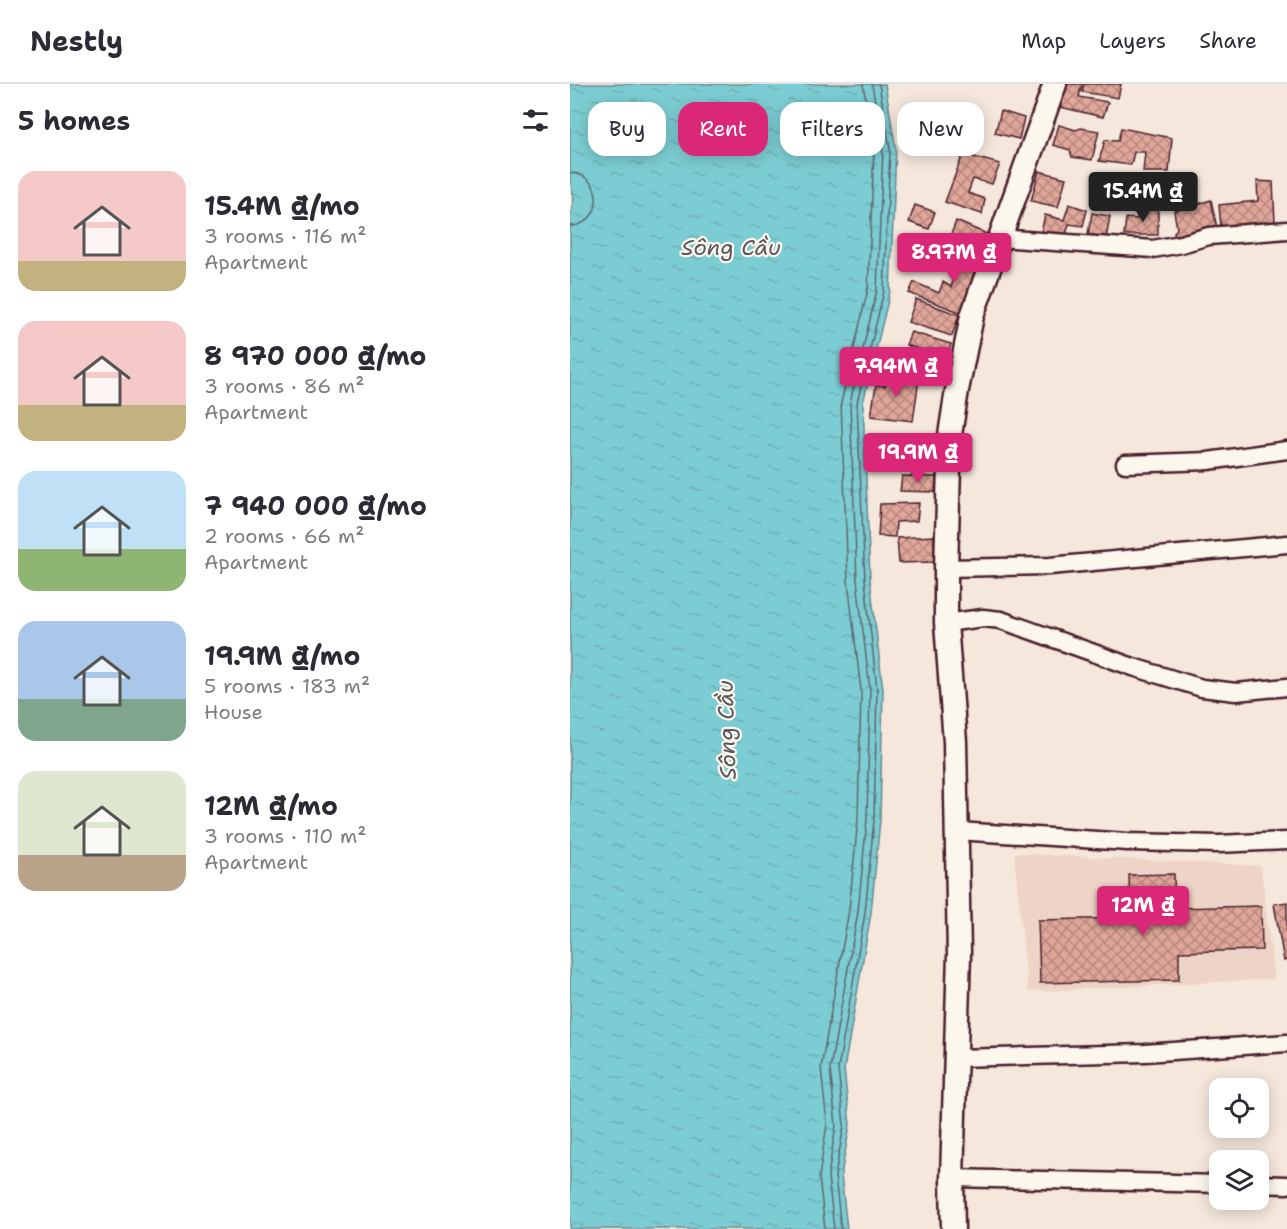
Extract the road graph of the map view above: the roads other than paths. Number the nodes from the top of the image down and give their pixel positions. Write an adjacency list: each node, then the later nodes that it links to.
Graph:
1 (1055, 84): 3 (main road)
2 (1287, 230): 3 (street)
3 (999, 238): 7 (main road)
4 (1287, 450): 5 (street)
5 (1125, 464)
6 (1287, 544): 7 (street)
7 (946, 568): 8 (main road)
8 (946, 623): 9 (street); 10 (main road)
9 (1287, 687)
10 (957, 831): 11 (street); 13 (main road)
11 (1287, 841)
12 (1287, 1043): 13 (street)
13 (955, 1058): 14 (main road)
14 (952, 1178): 15 (street); 18 (main road)
15 (1209, 1184)
16 (1269, 1184): 17 (street)
17 (1287, 1185)
18 (953, 1229)

